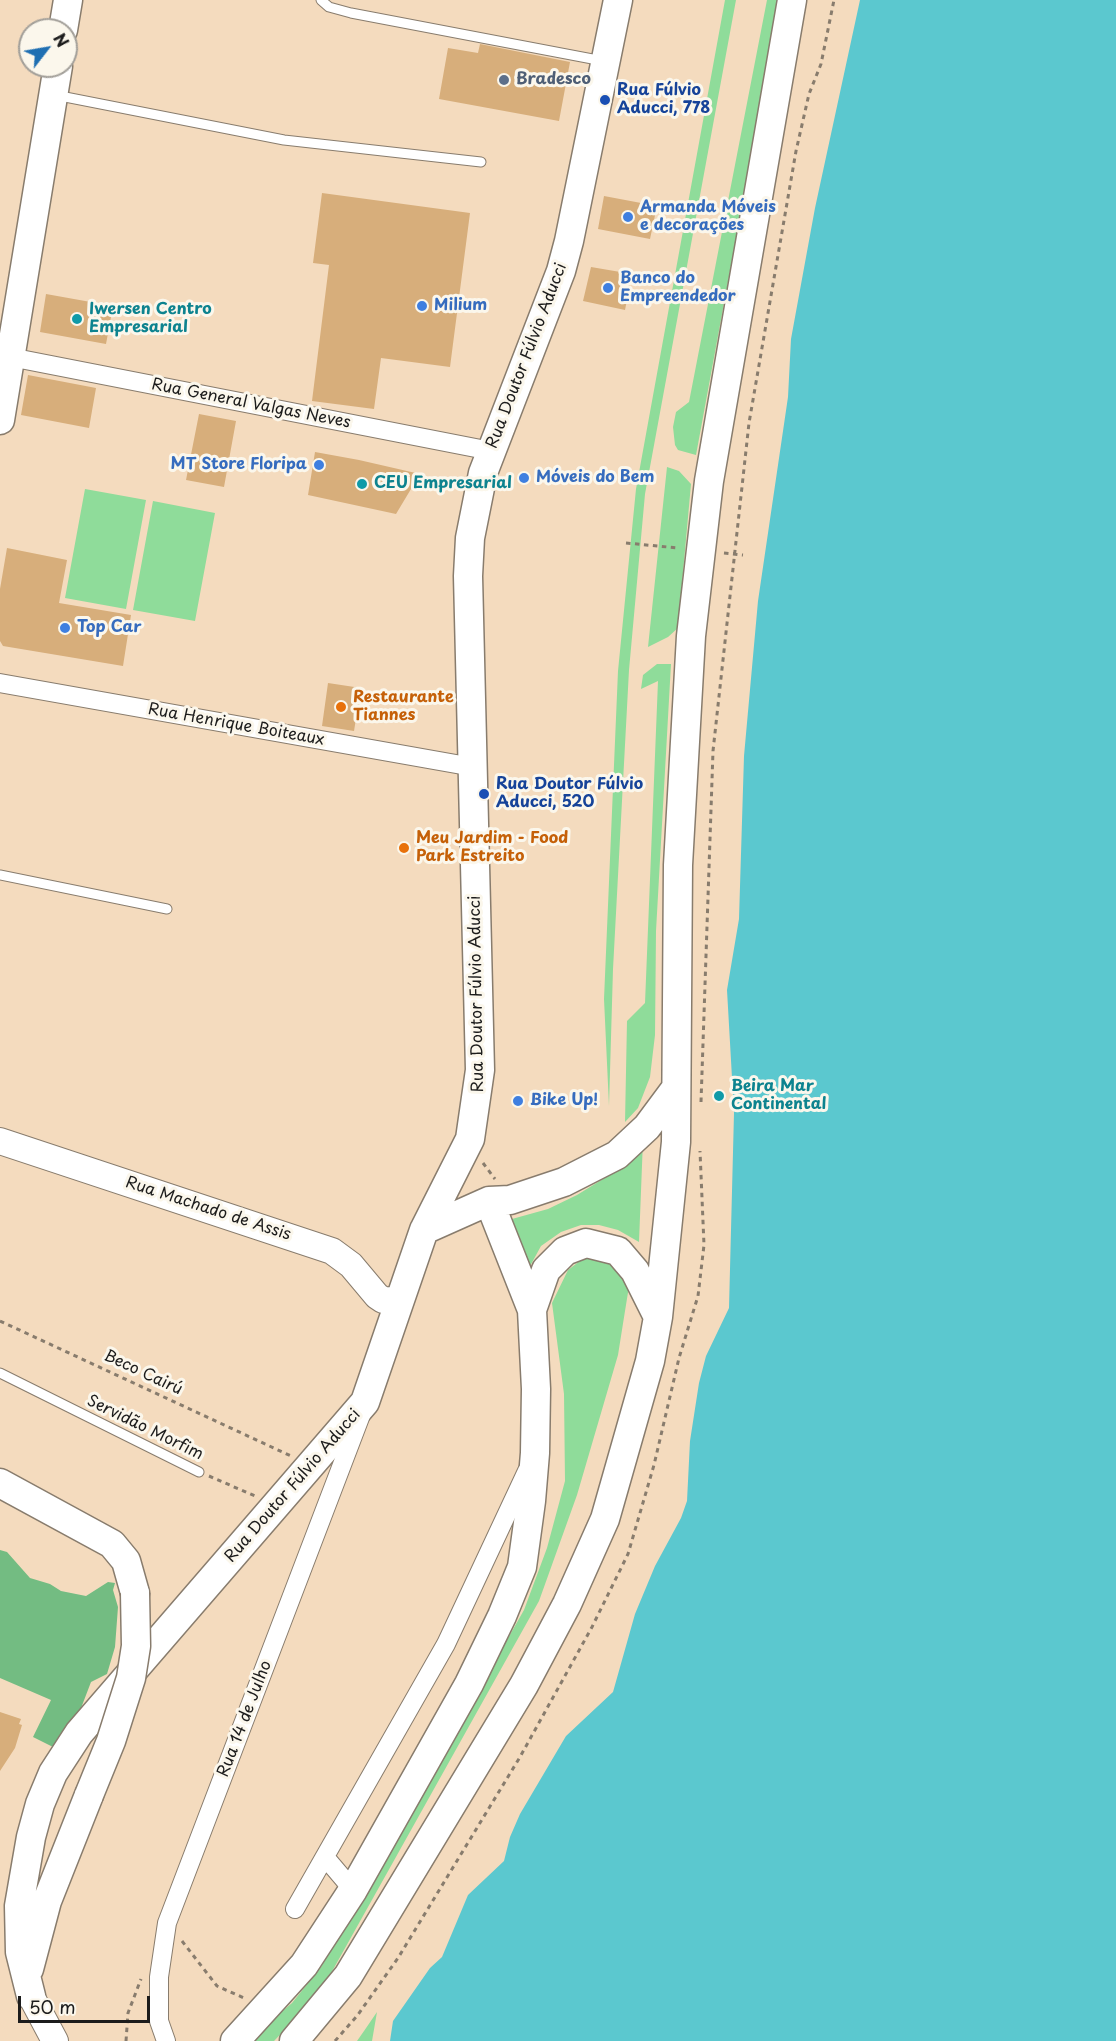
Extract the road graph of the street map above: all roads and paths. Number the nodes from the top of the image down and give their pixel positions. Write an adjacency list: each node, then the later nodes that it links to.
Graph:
1 (68, 0): 5 (main road)
2 (321, 0): 6 (lane)
3 (618, 0): 6 (main road, Rua Doutor Fúlvio Aducci)
4 (792, 0): 17 (main road)
5 (65, 18)
6 (605, 62): 12 (main road, Rua Doutor Fúlvio Aducci)
7 (55, 78): 8 (main road)
8 (53, 94): 9 (lane); 10 (main road)
9 (481, 162)
10 (10, 357): 11 (main road); 12 (street, Rua General Valgas Neves)
11 (0, 420)
12 (491, 451): 14 (main road, Rua Doutor Fúlvio Aducci)
13 (0, 683): 14 (street, Rua Henrique Boiteaux)
14 (473, 767): 20 (main road, Rua Doutor Fúlvio Aducci)
15 (0, 875): 16 (lane)
16 (167, 909)
17 (676, 1088): 19 (main road); 23 (main road)
18 (0, 1141): 21 (street, Rua Machado de Assis)
19 (489, 1201): 20 (main road); 22 (main road)
20 (424, 1230): 21 (main road, Rua Doutor Fúlvio Aducci)
21 (399, 1301): 26 (main road, Rua Doutor Fúlvio Aducci)
22 (532, 1310): 23 (main road); 28 (main road)
23 (658, 1317): 42 (main road)
24 (0, 1321): 27 (path, Beco Cairú)
25 (0, 1373): 29 (lane, Servidão Morfim)
26 (365, 1402): 31 (main road, Rua Doutor Fúlvio Aducci); 36 (street, Rua 14 de Julho)
27 (275, 1448)
28 (535, 1453): 32 (street); 33 (main road)
29 (199, 1472): 31 (path, Servidão Morfim)
30 (0, 1483): 35 (main road, bridge)
31 (278, 1506): 35 (main road, Rua Doutor Fúlvio Aducci)
32 (325, 1857): 33 (street); 34 (street)
33 (353, 1890): 39 (main road)
34 (295, 1909)
35 (17, 1921): 38 (main road, Rua Doutor Fúlvio Aducci); 38 (main road)
36 (168, 1923): 39 (path); 41 (street, Rua 14 de Julho)
37 (0, 1958): 38 (main road)
38 (28, 1989): 40 (street)
39 (243, 2029)
40 (50, 2032)
41 (166, 2041)
42 (294, 2041)

